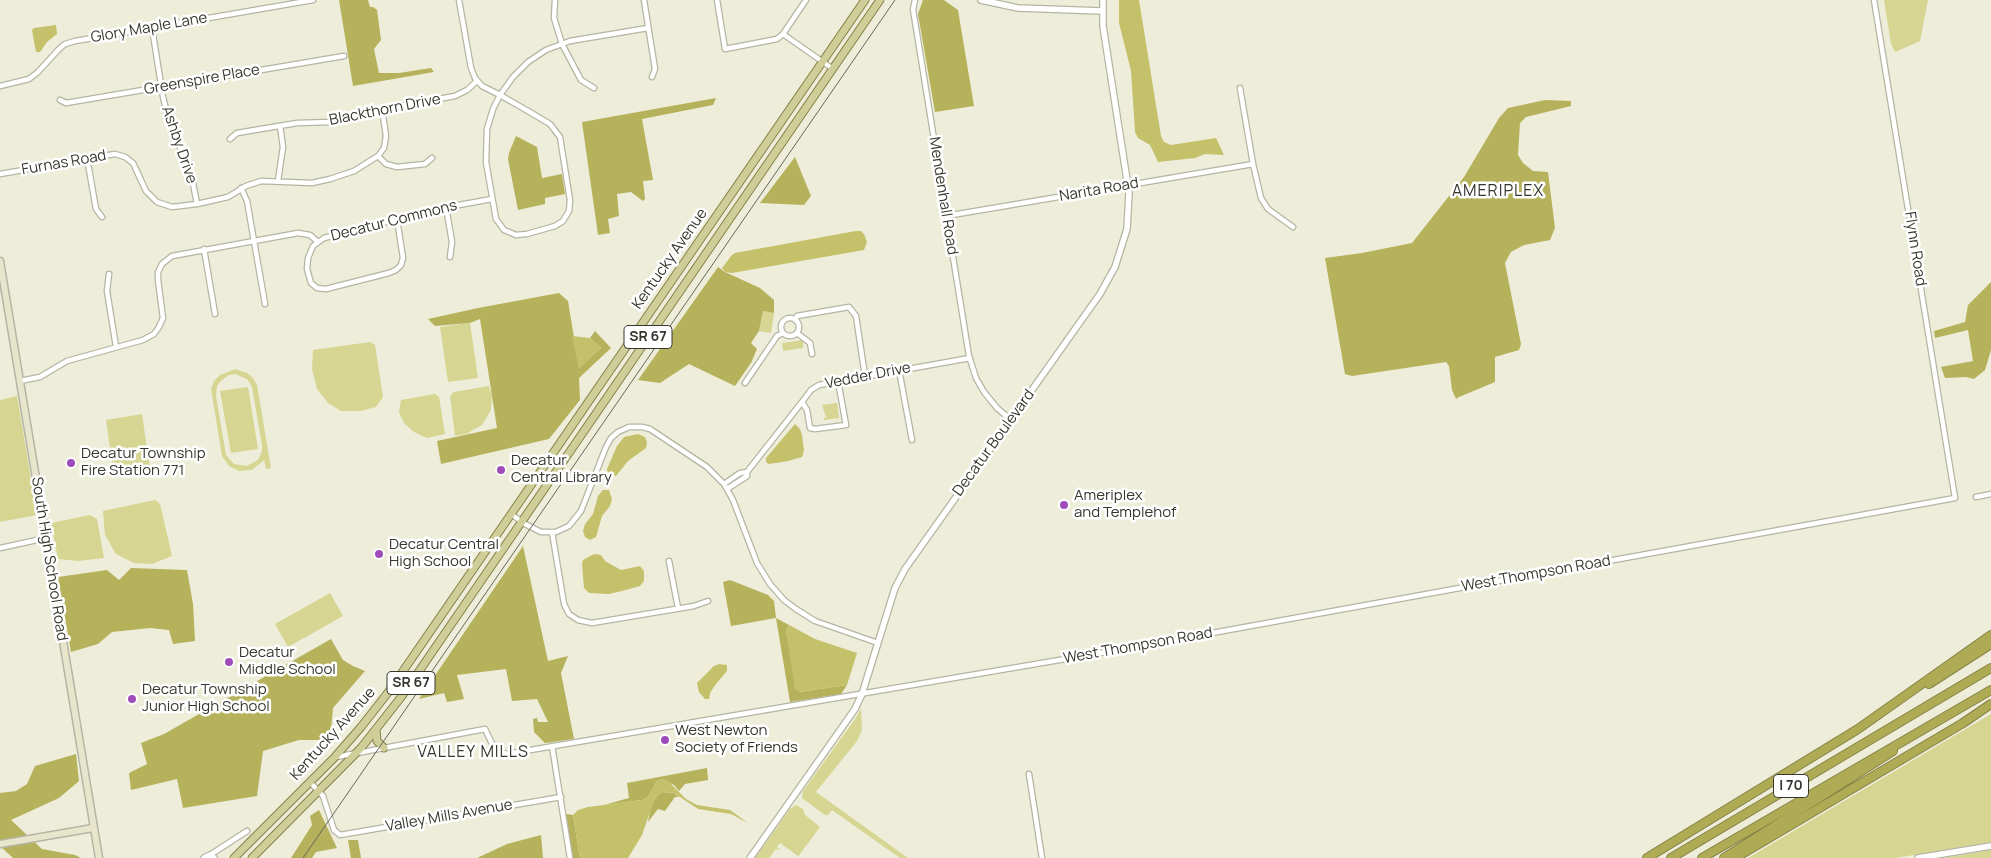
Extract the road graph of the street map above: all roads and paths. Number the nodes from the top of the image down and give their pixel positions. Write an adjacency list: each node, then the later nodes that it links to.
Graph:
1 (313, 0): 15 (street, Glory Maple Lane)
2 (460, 0): 23 (street)
3 (555, 0): 18 (street)
4 (644, 0): 16 (street)
5 (717, 0): 17 (street)
6 (806, 0): 17 (street)
7 (866, 0): 20 (main road, Kentucky Avenue / SR 67)
8 (880, 0): 21 (main road, Kentucky Avenue / SR 67)
9 (915, 0): 44 (street, Mendenhall Road)
10 (981, 0): 13 (street)
11 (1102, 0): 14 (street, Decatur Boulevard)
12 (1874, 0): 73 (street, Flynn Road)
13 (990, 1): 14 (street)
14 (1102, 11): 39 (street, Decatur Boulevard)
15 (152, 28): 24 (street, Glory Maple Lane); 25 (street, Ashby Drive)
16 (648, 28): 18 (street); 22 (street)
17 (783, 34): 20 (street)
18 (562, 44): 26 (street); 28 (street)
19 (344, 56): 25 (street, Greenspire Place)
20 (823, 62): 21 (street); 74 (main road, Kentucky Avenue / SR 67)
21 (833, 69): 75 (main road, Kentucky Avenue / SR 67)
22 (652, 77)
23 (477, 81): 28 (street); 30 (street, Blackthorn Drive)
24 (0, 86)
25 (161, 88): 29 (street, Greenspire Place); 42 (street, Ashby Drive)
26 (594, 88)
27 (1240, 88): 36 (street)
28 (500, 95): 41 (street); 41 (street)
29 (60, 100)
30 (382, 109): 31 (street, Blackthorn Drive); 33 (street)
31 (280, 126): 32 (street, Blackthorn Drive); 38 (street)
32 (230, 139)
33 (378, 156): 35 (street); 38 (street, Furnas Road)
34 (87, 158): 37 (street, Furnas Road); 42 (street, Furnas Road); 45 (street)
35 (432, 158)
36 (1253, 164): 39 (street, Narita Road); 47 (street)
37 (0, 174)
38 (278, 181): 40 (street, Furnas Road)
39 (1128, 185): 44 (street, Narita Road); 68 (street, Decatur Boulevard)
40 (241, 188): 42 (street, Furnas Road); 48 (street)
41 (492, 199): 43 (street, Decatur Commons)
42 (197, 204)
43 (446, 207): 46 (street, Decatur Commons); 51 (street)
44 (946, 216): 61 (street, Mendenhall Road)
45 (102, 217)
46 (397, 219): 49 (street, Decatur Commons); 49 (street)
47 (1293, 227)
48 (254, 240): 49 (street, Decatur Commons); 50 (street, Decatur Commons); 54 (street)
49 (318, 242)
50 (204, 249): 55 (street); 59 (street, Decatur Commons)
51 (450, 256)
52 (0, 261): 64 (main road, South High School Road)
53 (109, 274): 59 (street)
54 (265, 304)
55 (215, 314)
56 (795, 320): 57 (street); 58 (street); 63 (street)
57 (783, 333): 58 (street); 66 (street)
58 (797, 333): 60 (street)
59 (116, 347): 64 (street, Decatur Commons)
60 (812, 354)
61 (970, 358): 62 (street, Vedder Drive); 68 (street, Mendenhall Road)
62 (899, 370): 63 (street, Vedder Drive); 69 (street)
63 (865, 376): 65 (street, Vedder Drive)
64 (20, 381): 77 (main road, South High School Road)
65 (838, 381): 67 (street, Vedder Drive); 67 (street)
66 (745, 383)
67 (802, 402): 70 (street, Vedder Drive)
68 (1011, 420): 83 (street, Decatur Boulevard)
69 (912, 440)
70 (726, 487): 76 (street); 83 (street)
71 (1991, 494): 72 (street)
72 (1976, 497)
73 (1955, 498): 89 (street, West Thompson Road)
74 (511, 514): 75 (street); 99 (main road, Kentucky Avenue / SR 67)
75 (521, 522): 76 (street); 95 (main road, Kentucky Avenue / SR 67)
76 (552, 532): 81 (street)
77 (46, 538): 78 (street); 104 (main road, South High School Road)
78 (0, 548)
79 (669, 561): 81 (street)
80 (708, 601): 81 (street)
81 (678, 608)
82 (1991, 635): 92 (highway)
83 (878, 643): 89 (street, Decatur Boulevard)
84 (1991, 644): 92 (highway)
85 (1991, 663): 88 (highway)
86 (1991, 668): 88 (highway, I 70)
87 (1991, 690): 94 (highway, I 70)
88 (1951, 691): 116 (highway, I 70)
89 (862, 694): 96 (street, West Thompson Road); 113 (street, Decatur Boulevard)
90 (1991, 704): 93 (highway)
91 (1991, 709): 93 (highway)
92 (1887, 710): 115 (highway)
93 (1964, 723): 119 (highway)
94 (1932, 724): 117 (highway, I 70); 118 (highway)
95 (376, 729): 97 (main road); 98 (main road, Kentucky Avenue / SR 67)
96 (552, 746): 97 (street, West Thompson Road); 103 (street)
97 (384, 748): 98 (street, West Thompson Road)
98 (355, 754): 99 (street, West Thompson Road); 102 (main road, Kentucky Avenue / SR 67)
99 (334, 758): 101 (main road, Kentucky Avenue / SR 67)
100 (1029, 774): 114 (street)
101 (310, 782): 102 (street); 110 (main road, Kentucky Avenue / SR 67)
102 (319, 791): 103 (street, Valley Mills Avenue); 111 (main road, Kentucky Avenue / SR 67)
103 (561, 797): 112 (street)
104 (94, 828): 106 (main road); 109 (main road, South High School Road)
105 (247, 831): 108 (street)
106 (0, 844)
107 (1991, 846): 120 (street)
108 (210, 857)
109 (99, 858)
110 (234, 858)
111 (252, 858)
112 (570, 858)
113 (750, 858)
114 (1042, 858)
115 (1647, 858)
116 (1671, 858)
117 (1702, 858)
118 (1724, 858)
119 (1735, 858)
120 (1918, 858)

